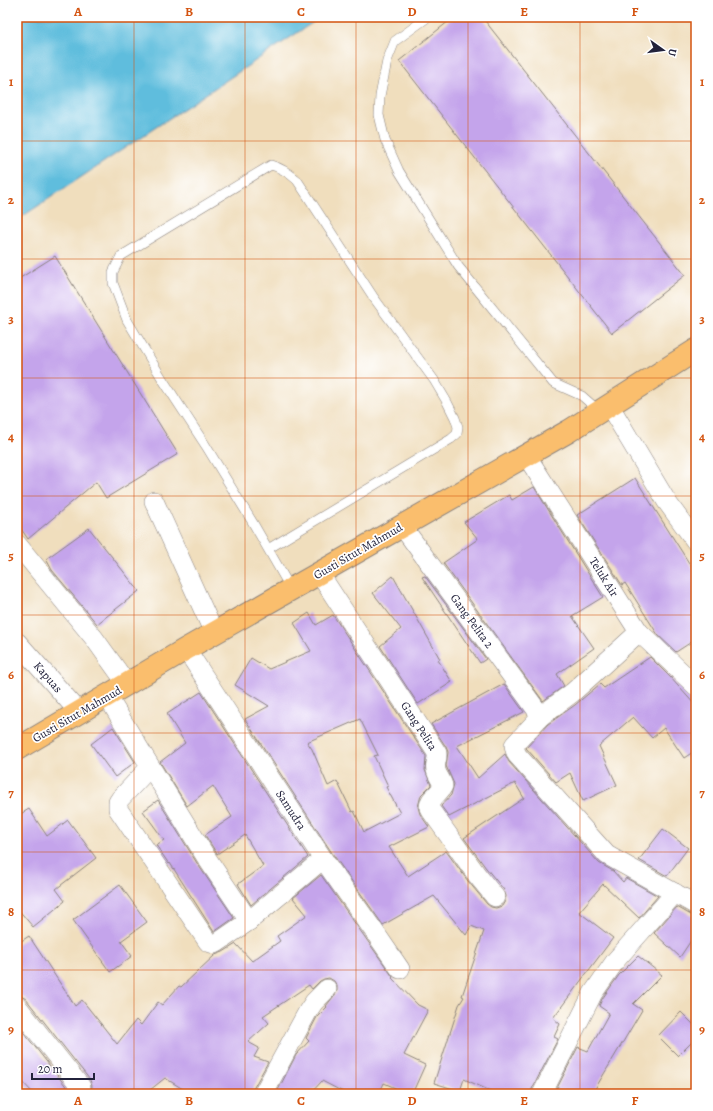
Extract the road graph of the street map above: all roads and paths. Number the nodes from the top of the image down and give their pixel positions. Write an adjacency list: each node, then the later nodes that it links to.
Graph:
1 (428, 17): 3 (lane)
2 (696, 350): 3 (highway, Gusti Situt Mahmud)
3 (604, 408): 4 (highway, Gusti Situt Mahmud); 7 (street)
4 (526, 455): 6 (highway, Gusti Situt Mahmud); 12 (street, Teluk Air)
5 (154, 501): 13 (street)
6 (402, 526): 10 (highway, Gusti Situt Mahmud); 20 (street, Gang Pelita 2)
7 (696, 542)
8 (17, 544): 16 (street)
9 (268, 549): 9 (lane); 11 (lane)
10 (319, 573): 11 (highway, Gusti Situt Mahmud); 25 (street, Gang Pelita)
11 (291, 590): 13 (highway, Gusti Situt Mahmud)
12 (639, 632): 17 (street, Teluk Air); 20 (street)
13 (214, 633): 15 (highway, Gusti Situt Mahmud)
14 (17, 642): 19 (street, Kapuas)
15 (186, 649): 16 (highway, Gusti Situt Mahmud); 23 (street, Samudra)
16 (128, 684): 18 (highway, Gusti Situt Mahmud)
17 (696, 686)
18 (107, 696): 19 (highway, Gusti Situt Mahmud); 22 (street)
19 (79, 712): 21 (highway, Gusti Situt Mahmud)
20 (541, 716): 24 (street)
21 (17, 749)
22 (150, 767): 27 (street); 27 (street)
23 (324, 859): 27 (street); 28 (street, Samudra)
24 (675, 893): 26 (street); 33 (street)
25 (495, 897)
26 (696, 904)
27 (249, 921)
28 (400, 969)
29 (327, 989): 32 (street)
30 (17, 1006): 31 (street)
31 (81, 1086)
32 (263, 1094)
33 (542, 1094)

